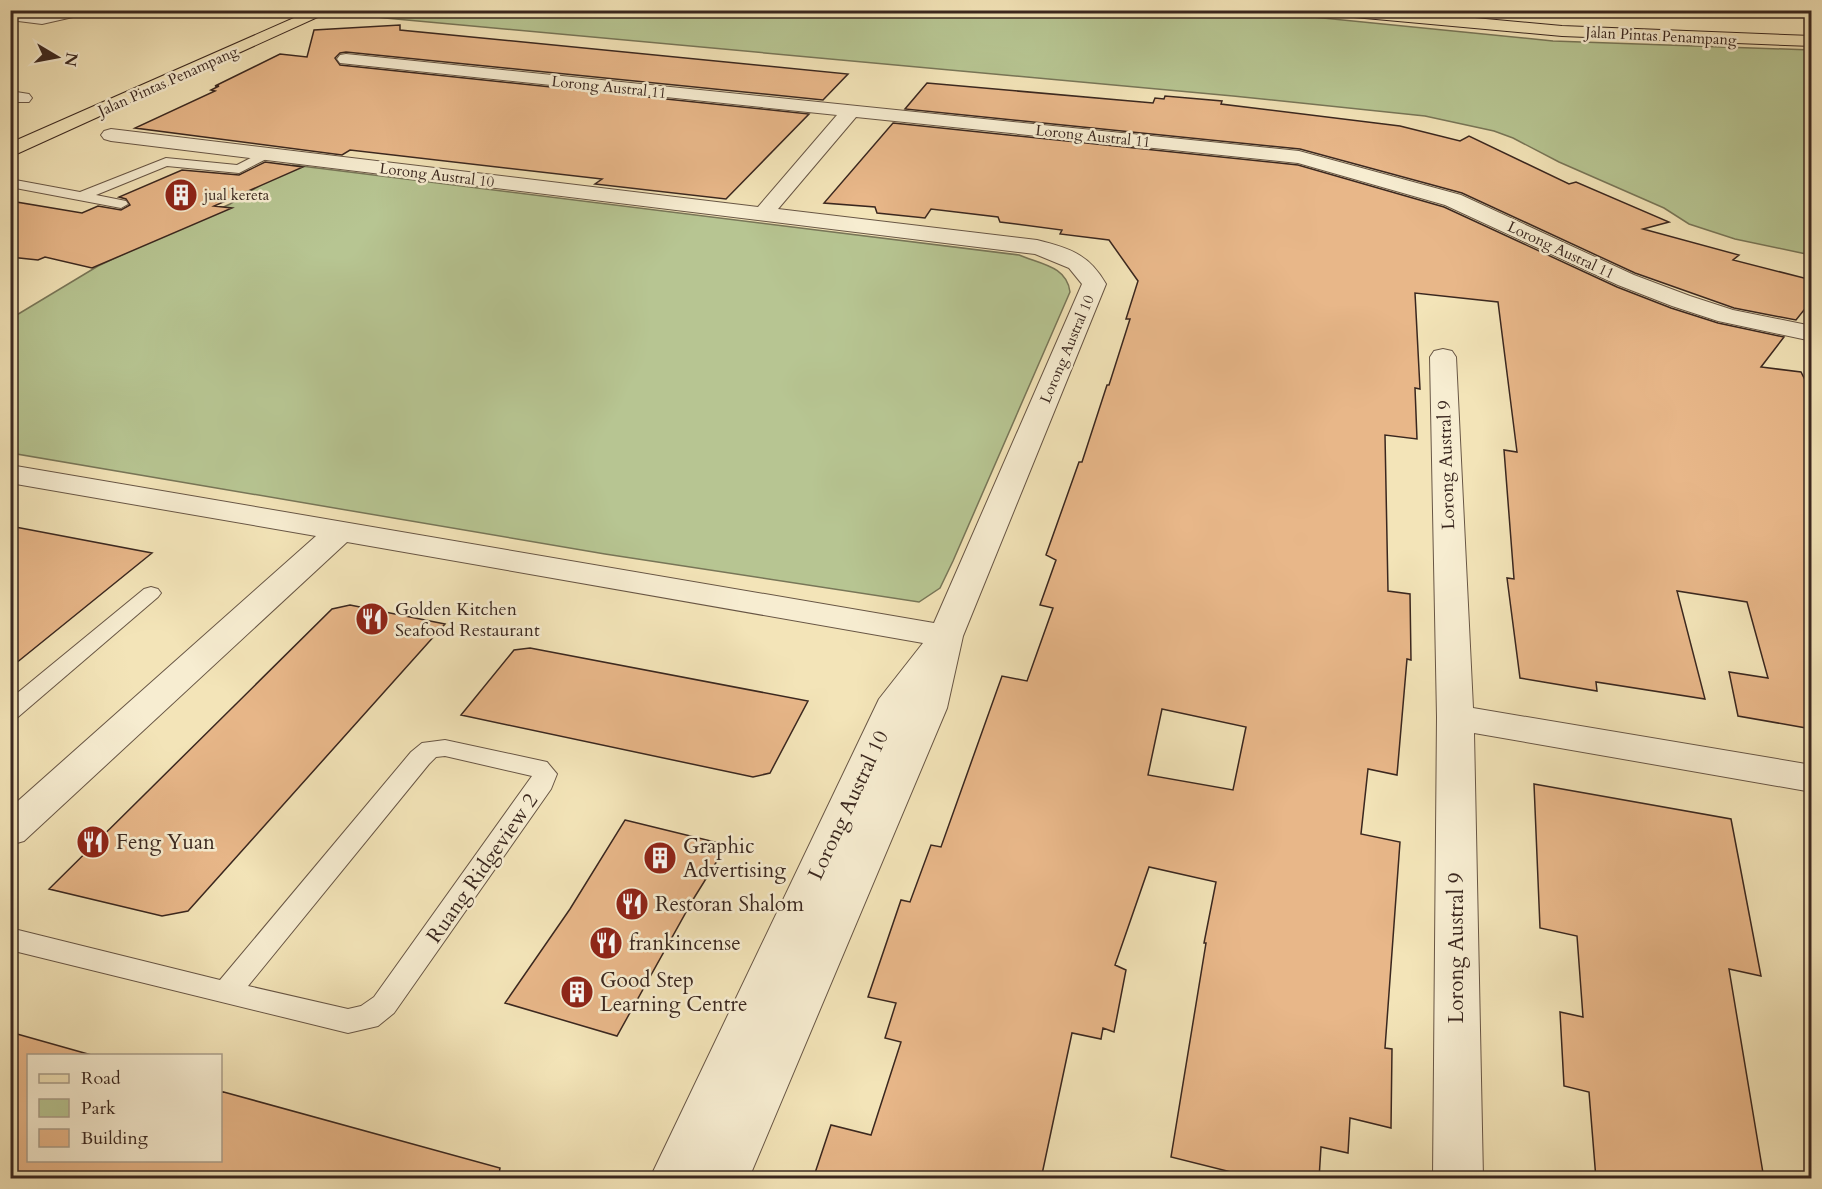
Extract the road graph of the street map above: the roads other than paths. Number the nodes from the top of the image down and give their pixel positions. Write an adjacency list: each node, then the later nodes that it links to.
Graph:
1 (99, 10): 8 (lane)
2 (292, 10): 12 (main road, Jalan Pintas Penampang)
3 (326, 10): 15 (main road, Jalan Pintas Penampang)
4 (1332, 10): 10 (main road, Jalan Pintas Penampang)
5 (1447, 10): 9 (main road, Jalan Pintas Penampang)
6 (1784, 10): 7 (street)
7 (1812, 11)
8 (10, 17)
9 (1812, 28)
10 (1812, 41)
11 (345, 59): 13 (street, Lorong Austral 11)
12 (132, 77)
13 (850, 112): 20 (street); 21 (street, Lorong Austral 11)
14 (111, 135): 16 (street, Lorong Austral 10)
15 (10, 151)
16 (266, 154): 18 (lane); 20 (street, Lorong Austral 10)
17 (14, 185): 18 (lane)
18 (82, 196): 19 (lane)
19 (121, 204)
20 (762, 214): 26 (street, Lorong Austral 10)
21 (1812, 334)
22 (1443, 357): 28 (street, Lorong Austral 9)
23 (10, 474): 24 (street)
24 (339, 532): 26 (street); 30 (street)
25 (151, 593): 27 (lane)
26 (946, 636): 33 (street, Lorong Austral 10); 34 (street, Lorong Austral 10)
27 (10, 712)
28 (1455, 717): 29 (street); 35 (street, Lorong Austral 9)
29 (1812, 779)
30 (10, 831)
31 (10, 939): 32 (lane, Ruang Ridgeview 2)
32 (226, 993): 32 (lane, Ruang Ridgeview 2)
33 (675, 1179)
34 (724, 1179)
35 (1458, 1179)

